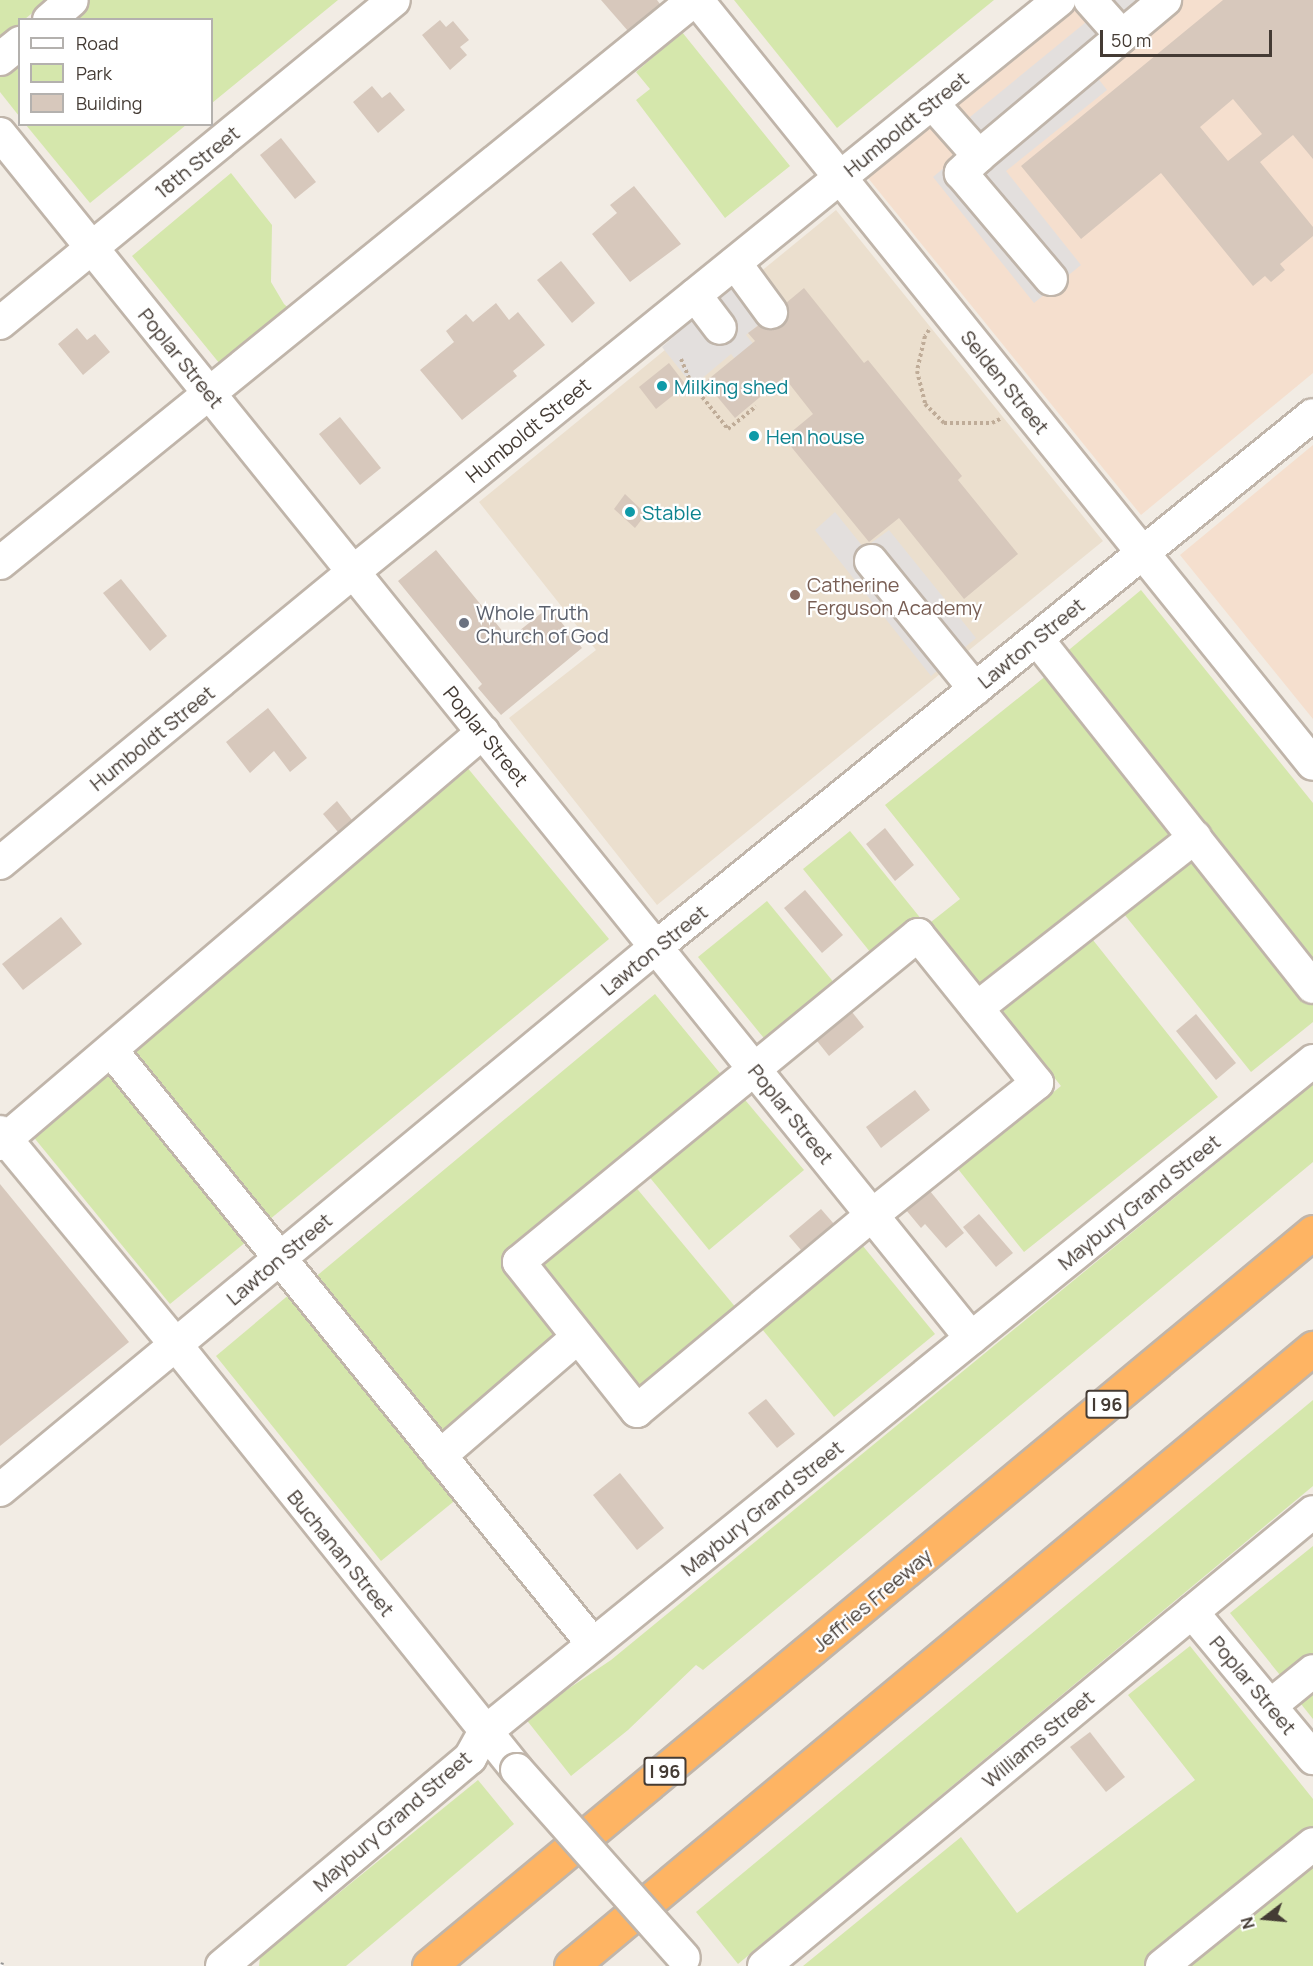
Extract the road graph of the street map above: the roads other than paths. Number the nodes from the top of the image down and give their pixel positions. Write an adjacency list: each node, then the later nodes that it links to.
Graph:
1 (72, 0): 7 (street)
2 (394, 0): 15 (street, 18th Street)
3 (695, 0): 14 (street, Selden Street); 22 (street)
4 (1059, 0): 11 (street, Humboldt Street)
5 (1090, 0): 8 (street)
6 (1165, 0): 8 (street)
7 (51, 18)
8 (1122, 36): 13 (street)
9 (18, 45): 10 (street)
10 (0, 59)
11 (932, 102): 13 (street); 14 (street, Humboldt Street)
12 (0, 134): 15 (street, Poplar Street)
13 (979, 156): 17 (street)
14 (840, 177): 16 (street, Humboldt Street); 24 (street, Selden Street)
15 (92, 248): 20 (street, 18th Street); 22 (street, Poplar Street)
16 (735, 263): 18 (street, Humboldt Street); 19 (street)
17 (1051, 279)
18 (695, 296): 21 (street); 27 (street, Humboldt Street)
19 (771, 312)
20 (0, 323)
21 (720, 328)
22 (208, 392): 26 (street); 27 (street, Poplar Street)
23 (1313, 415): 24 (street, Lawton Street)
24 (1143, 553): 28 (street, Lawton Street); 31 (street, Selden Street)
25 (871, 561): 29 (street)
26 (0, 563)
27 (353, 572): 30 (street, Poplar Street); 33 (street, Humboldt Street)
28 (1037, 639): 29 (street, Lawton Street); 32 (street)
29 (975, 689): 34 (street, Lawton Street)
30 (483, 732): 34 (street, Poplar Street); 37 (street)
31 (1313, 764)
32 (1194, 837): 35 (street); 36 (street)
33 (0, 863)
34 (656, 947): 39 (street, Poplar Street); 43 (street, Lawton Street)
35 (1313, 987)
36 (977, 1008): 39 (street); 41 (street)
37 (111, 1050): 40 (street); 43 (street)
38 (1313, 1061): 45 (street, Maybury Grand Street)
39 (755, 1070): 41 (street, Poplar Street); 44 (street)
40 (2, 1139): 46 (street, Buchanan Street)
41 (872, 1215): 44 (street); 45 (street, Poplar Street)
42 (1313, 1232): 62 (highway, Jeffries Freeway / I 96)
43 (279, 1258): 46 (street, Lawton Street); 49 (street)
44 (578, 1337): 49 (street)
45 (971, 1338): 54 (street, Maybury Grand Street)
46 (176, 1346): 50 (street, Lawton Street); 57 (street, Buchanan Street)
47 (1313, 1348): 52 (highway)
48 (1313, 1376): 52 (highway)
49 (440, 1456): 54 (street)
50 (0, 1490)
51 (1313, 1512): 53 (street, Williams Street)
52 (1070, 1551): 63 (highway)
53 (1192, 1612): 56 (street, Poplar Street); 64 (street, Williams Street)
54 (593, 1644): 57 (street, Maybury Grand Street)
55 (1313, 1671): 56 (street)
56 (1270, 1706): 58 (street, Poplar Street)
57 (484, 1733): 60 (street, Buchanan Street, bridge); 61 (street, Maybury Grand Street)
58 (1313, 1758)
59 (1313, 1844): 65 (street)
60 (688, 1962)
61 (222, 1966)
62 (429, 1966)
63 (571, 1966)
64 (764, 1966)
65 (1162, 1966)

